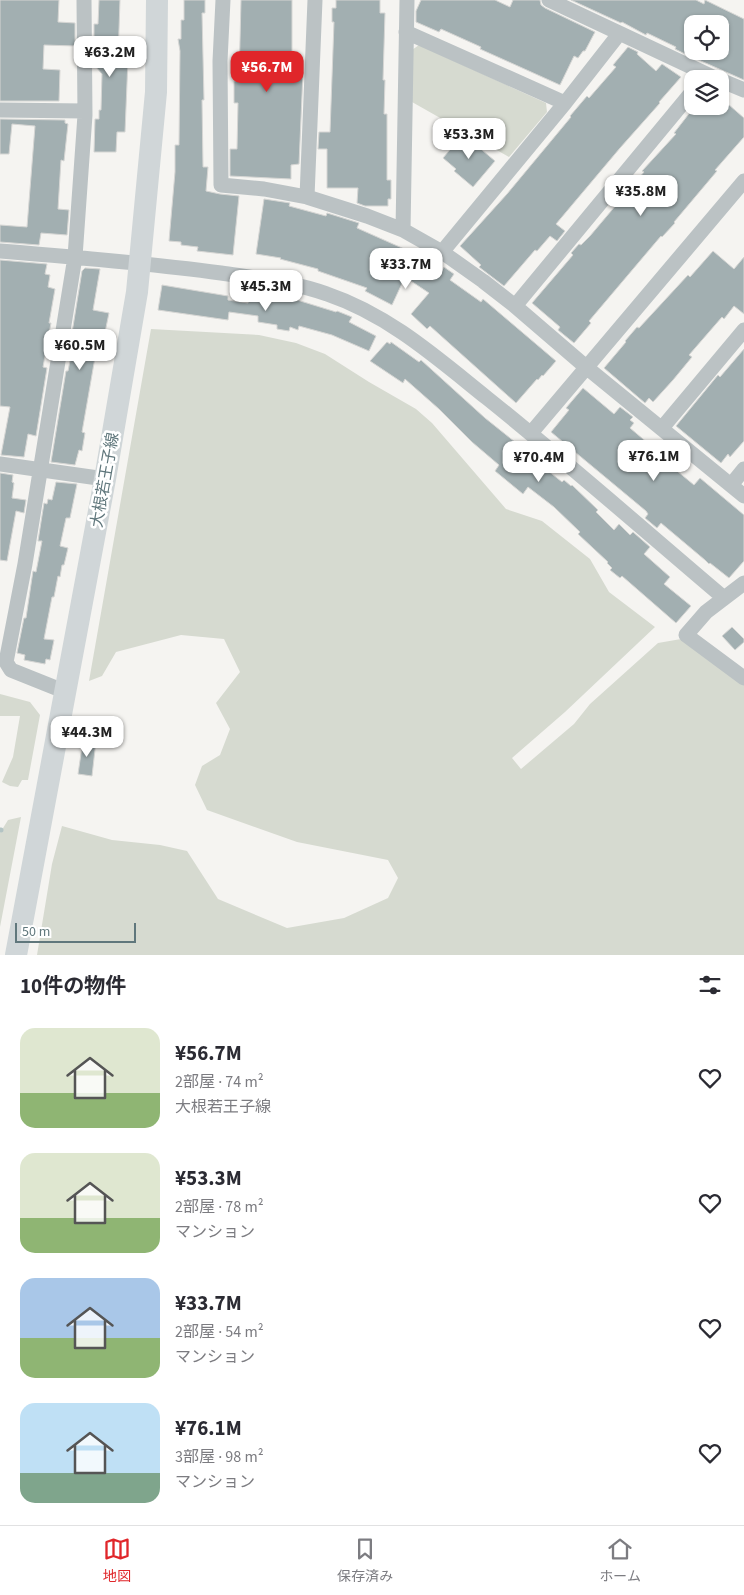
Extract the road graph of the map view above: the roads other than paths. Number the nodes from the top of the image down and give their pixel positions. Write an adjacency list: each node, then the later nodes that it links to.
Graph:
1 (84, 0): 15 (street)
2 (157, 0): 22 (street, 大根若王子線)
3 (223, 0): 17 (street)
4 (314, 0): 17 (street)
5 (407, 0): 7 (street)
6 (553, 1): 8 (street)
7 (406, 32): 13 (street); 18 (street)
8 (619, 34): 9 (street); 13 (street)
9 (695, 70)
10 (729, 84): 11 (street)
11 (744, 90)
12 (684, 102): 23 (street)
13 (564, 103): 20 (street)
14 (0, 110): 15 (street)
15 (85, 111): 21 (street)
16 (744, 181): 25 (street)
17 (307, 197): 18 (street)
18 (403, 230): 20 (street)
19 (0, 251): 21 (street)
20 (442, 252): 23 (street)
21 (76, 257): 22 (street); 29 (street)
22 (140, 264): 27 (street); 31 (street, 大根若王子線)
23 (515, 306): 25 (street)
24 (744, 330): 26 (street)
25 (586, 367): 26 (street); 27 (street)
26 (662, 428): 32 (street)
27 (531, 433): 35 (street)
28 (0, 464): 29 (street)
29 (39, 469): 31 (street); 37 (street)
30 (744, 470): 32 (street)
31 (105, 479): 37 (street, 大根若王子線)
32 (731, 485): 33 (street)
33 (744, 496)
34 (744, 583): 35 (street)
35 (724, 598): 36 (street)
36 (744, 678)
37 (66, 692): 38 (street, 大根若王子線)
38 (16, 955)

